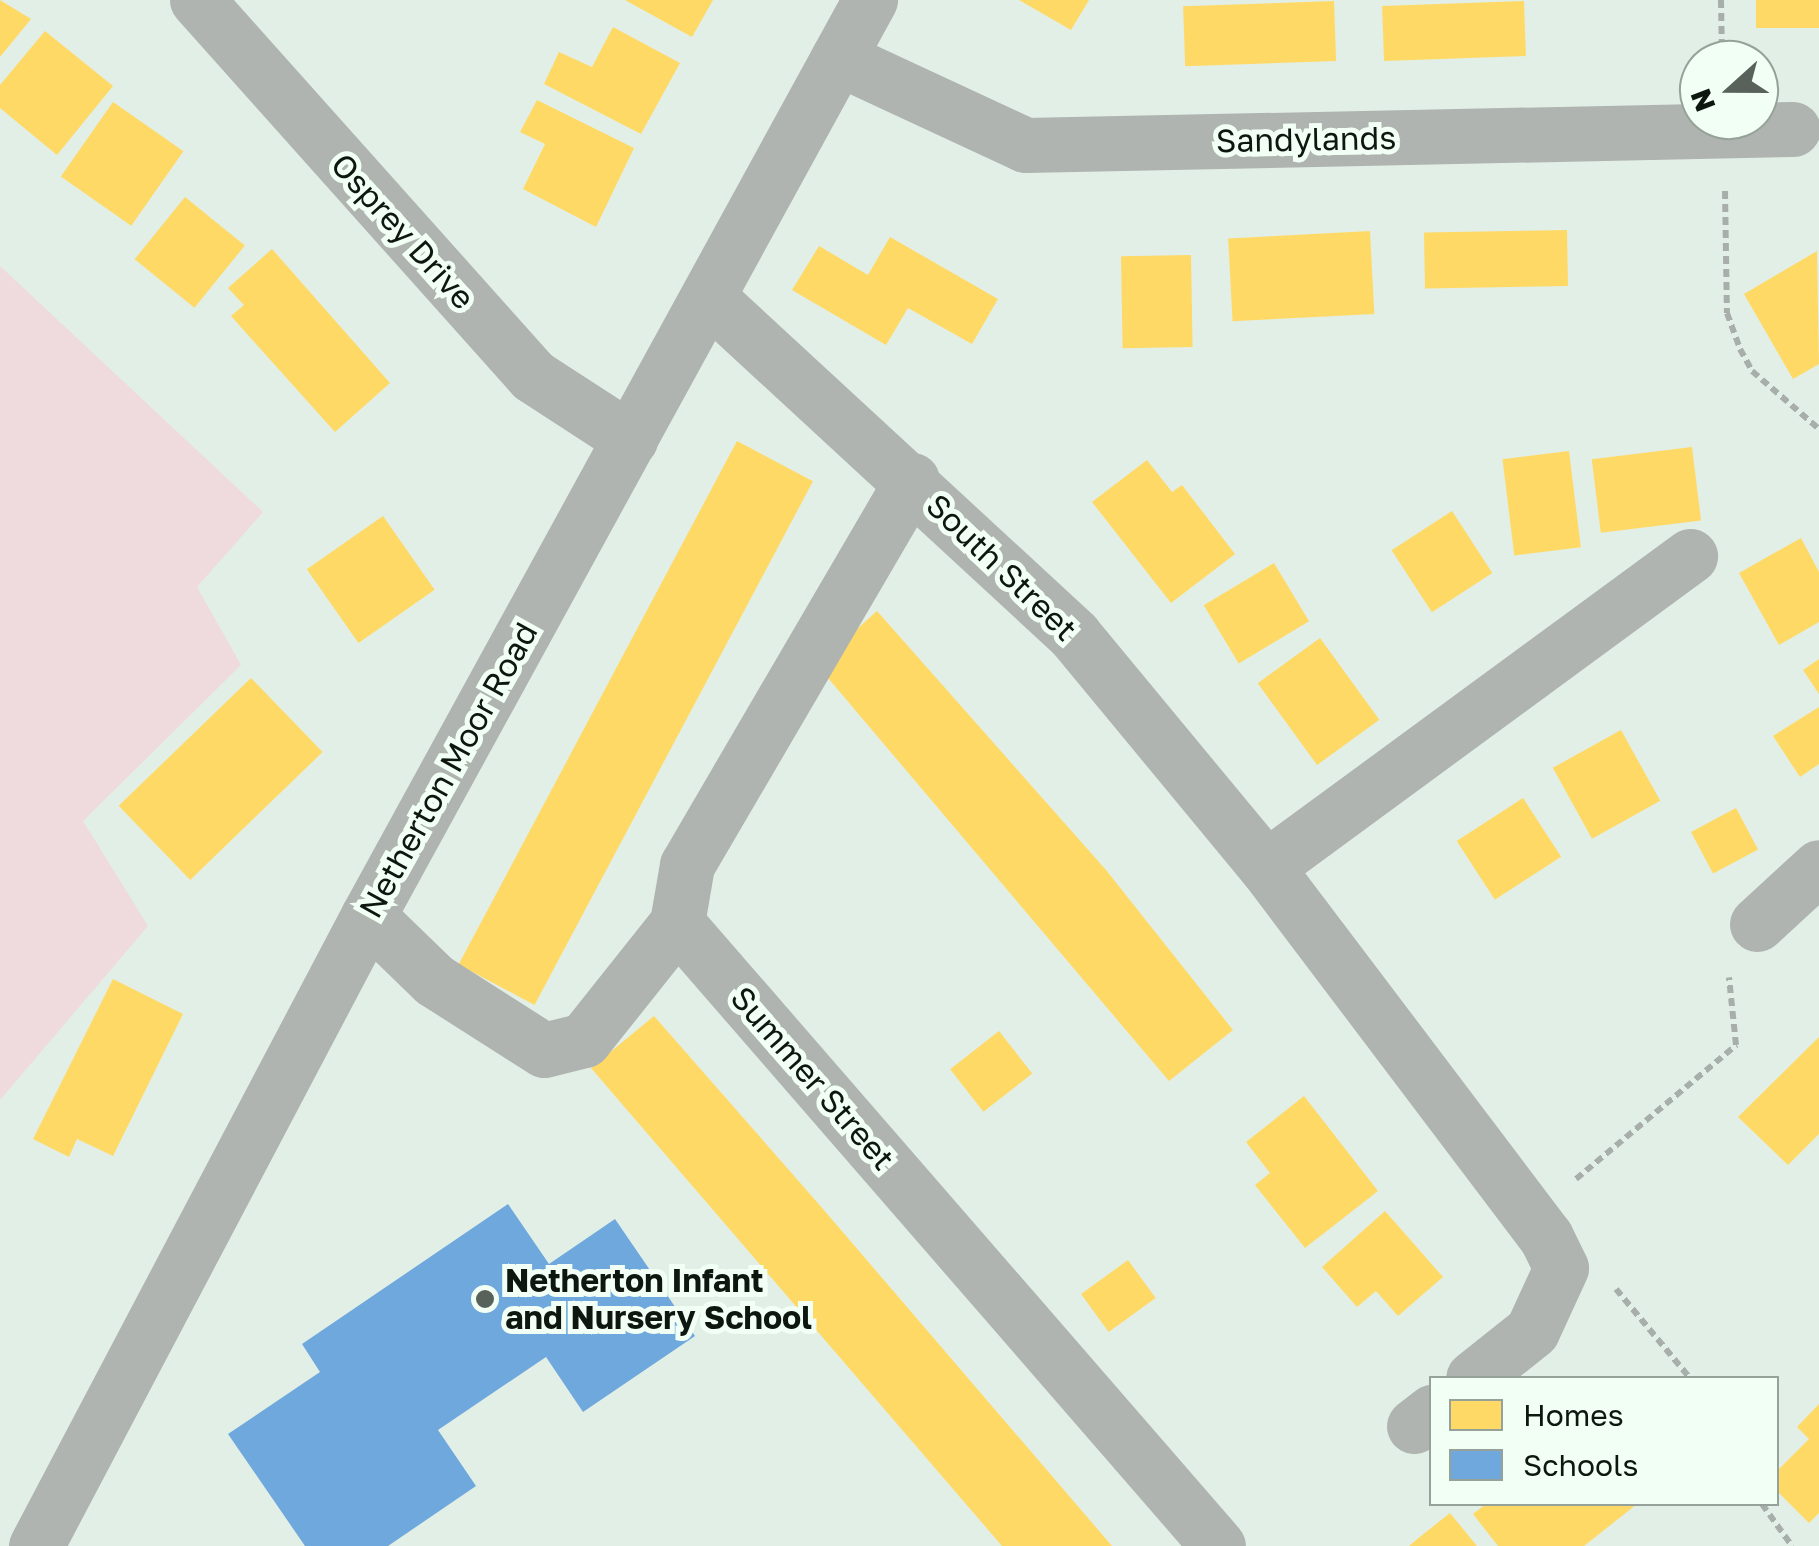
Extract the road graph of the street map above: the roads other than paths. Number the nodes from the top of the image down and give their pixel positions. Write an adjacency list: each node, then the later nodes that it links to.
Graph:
1 (197, 0): 6 (street, Osprey Drive)
2 (870, 0): 3 (street, Netherton Moor Road)
3 (838, 58): 4 (street, Sandylands); 5 (street, Netherton Moor Road)
4 (1793, 130)
5 (708, 297): 6 (street, Netherton Moor Road); 7 (street, South Street)
6 (630, 440): 11 (street, Netherton Moor Road)
7 (912, 480): 9 (street, South Street); 12 (street)
8 (1690, 556): 9 (street)
9 (1266, 867): 14 (street, South Street)
10 (1819, 867): 13 (street)
11 (368, 916): 12 (street); 15 (street, Netherton Moor Road)
12 (677, 923): 16 (street, Summer Street)
13 (1757, 924)
14 (1476, 1376)
15 (36, 1546)
16 (1218, 1546)

